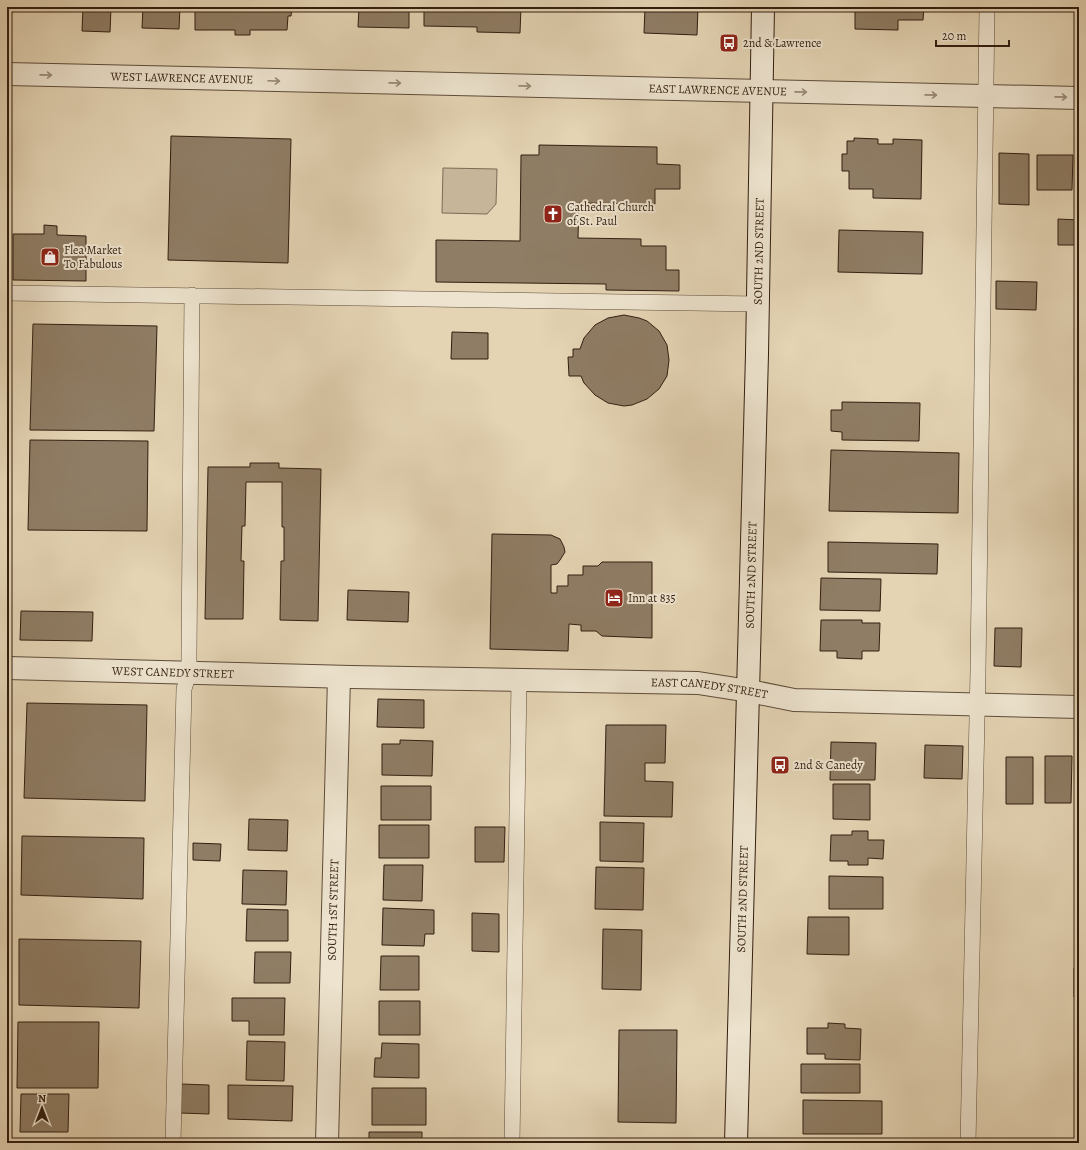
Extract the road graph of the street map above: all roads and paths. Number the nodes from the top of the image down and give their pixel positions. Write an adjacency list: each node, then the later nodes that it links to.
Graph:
1 (763, 7): 5 (street, SOUTH 2ND STREET)
2 (987, 7): 6 (lane)
3 (7, 74): 4 (street, WEST LAWRENCE AVENUE, one-way to 4)
4 (356, 83): 5 (street, EAST LAWRENCE AVENUE, one-way to 5)
5 (762, 91): 6 (street, EAST LAWRENCE AVENUE, one-way to 6); 10 (street, SOUTH 2ND STREET)
6 (986, 96): 7 (street, EAST LAWRENCE AVENUE, one-way to 7); 16 (lane)
7 (1079, 98)
8 (7, 293): 9 (lane)
9 (192, 296): 10 (lane); 12 (lane)
10 (758, 304): 15 (street, SOUTH 2ND STREET)
11 (7, 668): 12 (street, WEST CANEDY STREET)
12 (188, 673): 13 (street, WEST CANEDY STREET); 18 (lane)
13 (339, 676): 14 (street, EAST CANEDY STREET); 19 (street, SOUTH 1ST STREET)
14 (519, 680): 15 (street, EAST CANEDY STREET); 20 (lane)
15 (749, 691): 16 (street, EAST CANEDY STREET); 21 (street, SOUTH 2ND STREET)
16 (977, 704): 17 (street, EAST CANEDY STREET); 22 (lane)
17 (1079, 707)
18 (173, 1143)
19 (327, 1143)
20 (512, 1143)
21 (736, 1143)
22 (968, 1143)

